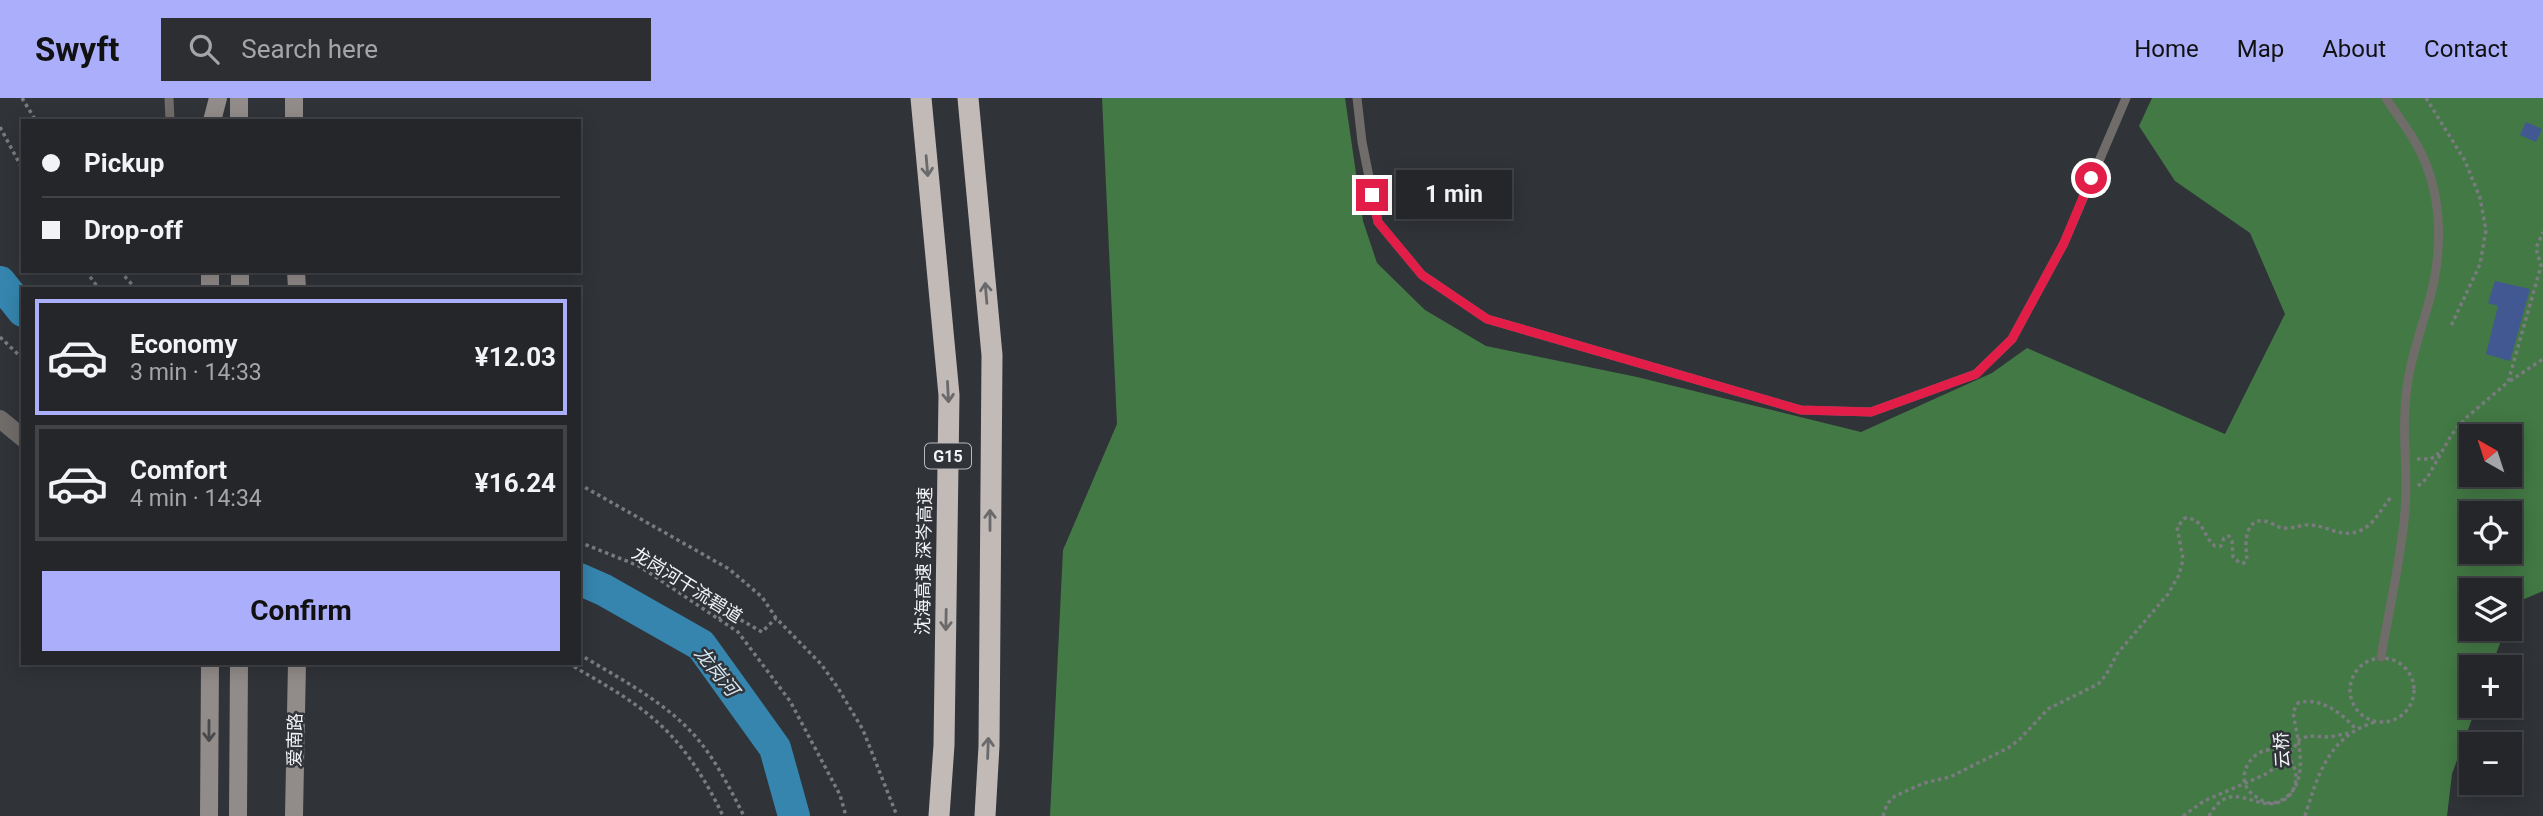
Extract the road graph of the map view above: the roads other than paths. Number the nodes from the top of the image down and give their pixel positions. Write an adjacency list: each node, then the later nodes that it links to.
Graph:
1 (169, 98): 10 (lane)
2 (218, 98): 11 (main road)
3 (239, 98): 12 (main road)
4 (294, 98): 13 (main road)
5 (921, 98): 23 (highway, 沈海高速 深岑高速 / G15, one-way to 23)
6 (968, 98): 24 (highway, G15, one-way to 6)
7 (1357, 98): 8 (lane)
8 (2126, 98)
9 (2386, 98): 16 (lane)
10 (170, 119)
11 (213, 119)
12 (239, 119)
13 (294, 119)
14 (0, 419): 15 (street)
15 (21, 436)
16 (2381, 657)
17 (210, 665): 20 (main road, one-way to 20)
18 (239, 665): 21 (main road)
19 (297, 665): 22 (main road, 爱南路)
20 (209, 816)
21 (238, 816)
22 (294, 816)
23 (939, 816)
24 (985, 816)

